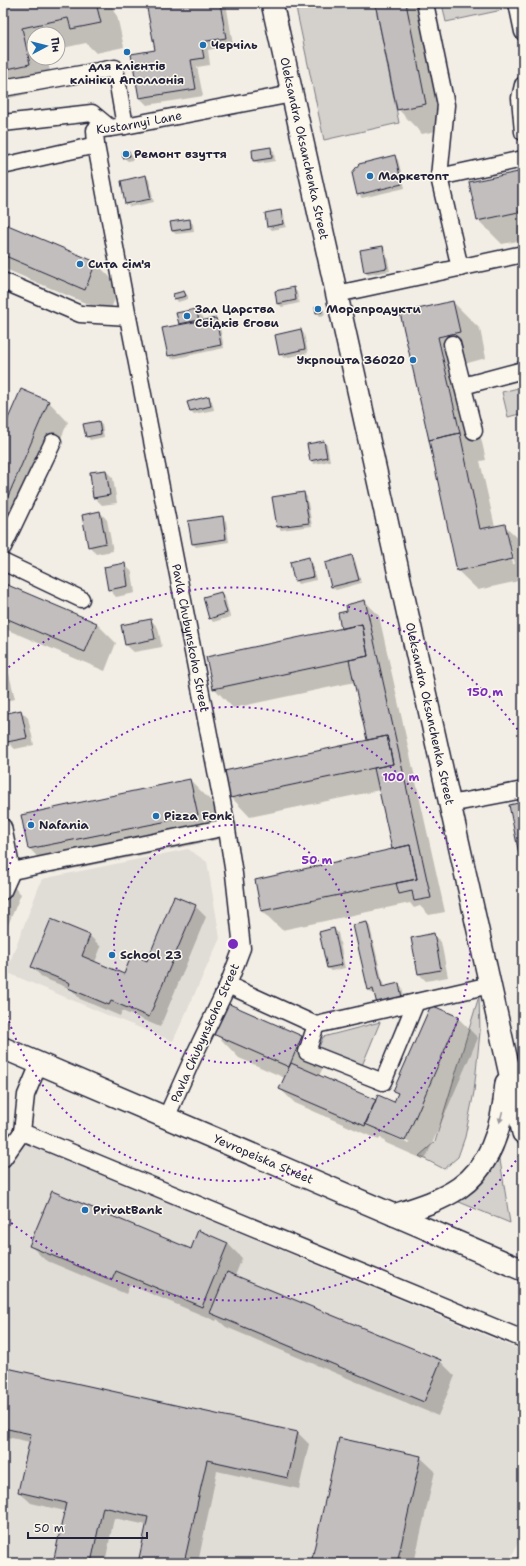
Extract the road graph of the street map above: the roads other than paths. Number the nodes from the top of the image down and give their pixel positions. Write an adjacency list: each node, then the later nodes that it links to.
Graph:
1 (272, 3): 7 (main road, Oleksandra Oksanchenka Street)
2 (425, 3): 14 (street)
3 (520, 7): 4 (street)
4 (523, 32)
5 (523, 85): 10 (street)
6 (3, 88): 9 (street)
7 (292, 94): 9 (street, Kustarnyi Lane); 18 (main road, Oleksandra Oksanchenka Street)
8 (3, 123): 9 (street)
9 (118, 127): 11 (street, Kustarnyi Lane)
10 (523, 132)
11 (96, 145): 13 (street, Kustarnyi Lane); 19 (street, Pavla Chubynskoho Street)
12 (523, 159): 14 (street)
13 (3, 166)
14 (438, 177): 16 (street)
15 (523, 254): 16 (street)
16 (460, 268): 18 (street)
17 (3, 281): 19 (street)
18 (337, 294): 29 (main road, Oleksandra Oksanchenka Street)
19 (128, 317): 31 (street, Pavla Chubynskoho Street)
20 (452, 344): 22 (street)
21 (523, 370): 22 (street)
22 (463, 386): 23 (street)
23 (474, 431)
24 (53, 442): 25 (street)
25 (3, 546)
26 (3, 562): 27 (street)
27 (81, 599)
28 (523, 790): 29 (street)
29 (450, 804): 34 (main road, Oleksandra Oksanchenka Street)
30 (3, 827): 32 (street)
31 (226, 827): 32 (street); 35 (street, Pavla Chubynskoho Street)
32 (8, 868): 33 (street)
33 (3, 891)
34 (490, 984): 36 (street); 40 (main road, Oleksandra Oksanchenka Street)
35 (228, 985): 37 (street); 41 (street, Pavla Chubynskoho Street)
36 (416, 1002): 37 (street); 37 (street)
37 (316, 1026)
38 (3, 1048): 39 (main road, Yevropeiska Street)
39 (39, 1064): 41 (main road, Yevropeiska Street); 42 (street)
40 (508, 1064): 43 (main road, Oleksandra Oksanchenka Street); 45 (main road, one-way to 45)
41 (166, 1118): 45 (main road, Yevropeiska Street)
42 (22, 1132): 44 (street); 47 (street)
43 (523, 1133)
44 (3, 1159)
45 (394, 1215): 46 (main road, Yevropeiska Street)
46 (523, 1270)
47 (523, 1339)

